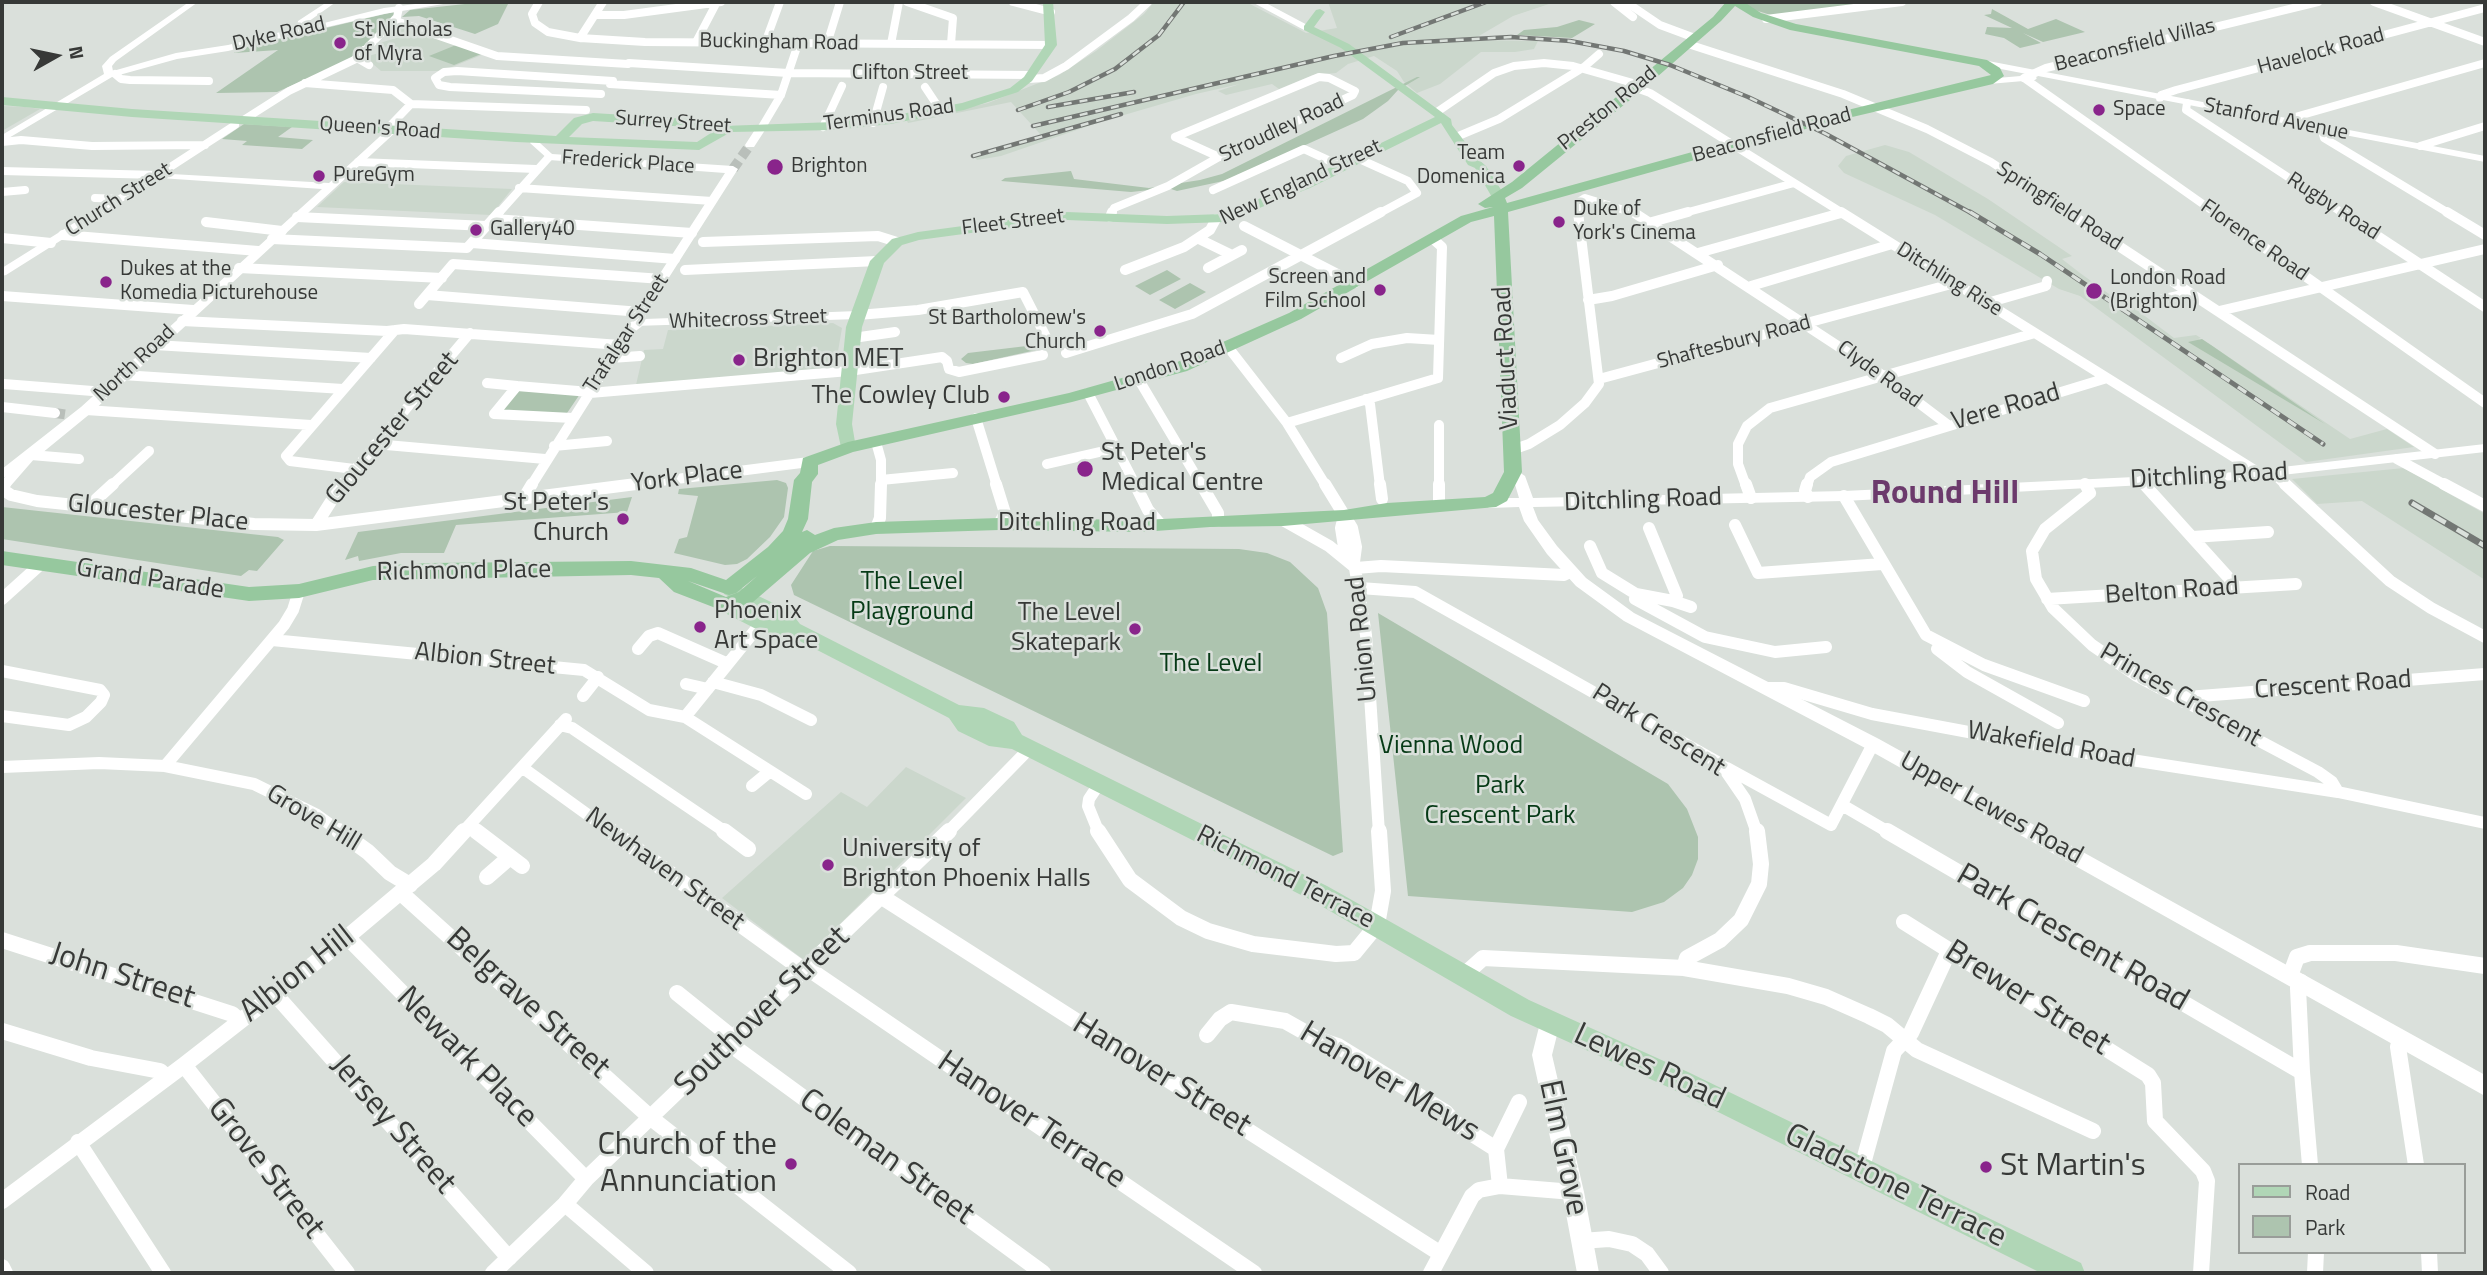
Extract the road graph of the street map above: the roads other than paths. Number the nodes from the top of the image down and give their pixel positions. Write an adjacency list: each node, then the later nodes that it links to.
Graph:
1 (194, 2): 57 (street)
2 (332, 2): 33 (street)
3 (450, 2): 22 (main road, Dyke Road)
4 (539, 2): 34 (street, Buckingham Road)
5 (603, 2): 24 (street)
6 (719, 2): 24 (street); 37 (street)
7 (780, 2): 39 (street)
8 (840, 2): 41 (street)
9 (899, 2): 42 (street)
10 (907, 2): 43 (street)
11 (1013, 2): 20 (street)
12 (1147, 2): 59 (street)
13 (1257, 2): 32 (main road)
14 (1614, 2): 25 (street)
15 (1626, 2): 25 (street)
16 (1734, 2): 26 (highway, Stanford Avenue); 28 (highway)
17 (1902, 2): 30 (street)
18 (2318, 2): 58 (street, Beaconsfield Villas)
19 (2374, 2): 31 (street)
20 (1050, 7): 44 (main road)
21 (1318, 7): 32 (main road); 45 (main road)
22 (399, 8): 29 (street, Church Street); 33 (main road, Dyke Road)
23 (2485, 8): 31 (street, Havelock Road)
24 (595, 15): 34 (street)
25 (1647, 17): 35 (street, Springfield Road)
26 (1761, 17): 27 (highway); 30 (highway, Stanford Avenue)
27 (1736, 18): 28 (highway); 30 (highway)
28 (1717, 19): 35 (highway, Preston Road)
29 (392, 22): 46 (street, Church Street); 55 (street)
30 (1792, 23): 50 (highway, Stanford Avenue)
31 (2431, 23): 38 (street); 69 (street, Havelock Road)
32 (1308, 28): 45 (main road)
33 (301, 30): 57 (street, Dyke Road)
34 (580, 38): 36 (street, Buckingham Road)
35 (1691, 41): 64 (highway, Preston Road); 74 (street, Springfield Road)
36 (645, 42): 37 (street, Buckingham Road); 55 (street)
37 (696, 42): 39 (street, Buckingham Road)
38 (2485, 42)
39 (765, 43): 40 (street, Buckingham Road)
40 (798, 44): 41 (street, Buckingham Road); 56 (street)
41 (827, 44): 42 (street, Buckingham Road)
42 (891, 44): 43 (street, Buckingham Road)
43 (951, 44): 44 (street, Buckingham Road)
44 (1051, 45): 59 (main road)
45 (1345, 46): 77 (main road)
46 (367, 47): 47 (street); 49 (street, Church Street)
47 (382, 47)
48 (1600, 54): 53 (street)
49 (357, 58): 52 (street); 62 (street, Church Street)
50 (1983, 63): 58 (street, Stanford Avenue); 61 (highway)
51 (2485, 63): 80 (street)
52 (369, 65)
53 (1582, 68): 64 (street, Ditchling Rise); 77 (street, Ditchling Rise); 87 (street)
54 (448, 72): 55 (street); 67 (street)
55 (620, 73): 56 (street); 67 (street); 68 (street)
56 (788, 73): 59 (street, Clifton Street); 68 (street)
57 (112, 74): 60 (street); 73 (street)
58 (2028, 74): 61 (street, Beaconsfield Road); 69 (street, Stanford Avenue); 159 (street, Florence Road)
59 (1030, 77): 75 (main road, Terminus Road)
60 (209, 80)
61 (1989, 81): 74 (highway, Beaconsfield Road)
62 (304, 83): 72 (street); 78 (street, Church Street)
63 (842, 86): 83 (street)
64 (1638, 86): 93 (street, Ditchling Rise); 115 (highway, Preston Road)
65 (883, 87): 79 (street)
66 (925, 87): 75 (street)
67 (601, 94): 76 (street)
68 (781, 94): 82 (street)
69 (2160, 98): 71 (street, Stanford Avenue)
70 (2, 101): 73 (main road, Queen's Road)
71 (2187, 103): 80 (street, Stanford Avenue); 145 (street, Rugby Road)
72 (411, 104): 76 (street); 85 (street, North Road)
73 (58, 105): 78 (main road, Queen's Road); 90 (street)
74 (1876, 108): 93 (highway, Beaconsfield Road); 160 (street, Springfield Road)
75 (942, 111): 79 (main road, Terminus Road)
76 (585, 114): 86 (main road, Surrey Street); 88 (main road)
77 (1442, 117): 87 (main road); 97 (main road, New England Street)
78 (240, 122): 85 (main road, Queen's Road); 91 (street, Church Street)
79 (873, 122): 83 (main road, Terminus Road)
80 (2292, 123): 84 (street, Stanford Avenue)
81 (2485, 126): 94 (street)
82 (762, 127): 83 (main road, Terminus Road); 86 (main road, Surrey Street); 92 (street)
83 (822, 127)
84 (2321, 128): 94 (street, Stanford Avenue); 128 (street)
85 (390, 129): 89 (main road, Queen's Road); 99 (street, North Road)
86 (723, 130): 88 (main road, Queen's Road)
87 (1460, 136): 115 (main road)
88 (561, 138): 89 (main road, Queen's Road)
89 (538, 139): 95 (street, Frederick Place)
90 (2, 140): 91 (street)
91 (207, 144): 104 (street, Church Street)
92 (750, 145)
93 (1735, 146): 105 (street, Ditchling Rise); 115 (highway, Beaconsfield Road)
94 (2420, 146): 98 (street, Stanford Avenue)
95 (549, 157): 101 (street); 102 (street, Frederick Place)
96 (1219, 158): 96 (street, Stroudley Road); 118 (street, Stroudley Road)
97 (1357, 158): 100 (main road, New England Street); 141 (street)
98 (2485, 159)
99 (358, 162): 101 (street); 106 (street, North Road)
100 (1341, 166): 109 (street); 120 (main road, New England Street)
101 (536, 169): 107 (street)
102 (733, 170): 114 (street, Trafalgar Street)
103 (2, 171): 104 (street)
104 (158, 175): 106 (street); 112 (street, Church Street)
105 (1794, 183): 116 (street, Ditchling Rise); 122 (street)
106 (331, 186): 117 (street, North Road)
107 (519, 188): 114 (street); 119 (street)
108 (25, 190): 110 (street)
109 (1213, 190)
110 (2, 192)
111 (95, 198): 112 (street)
112 (119, 199): 126 (street, Church Street)
113 (1593, 199): 122 (street, Clyde Road); 163 (street)
114 (712, 201): 125 (street, Trafalgar Street)
115 (1499, 202): 131 (highway, London Road); 216 (highway, Viaduct Road)
116 (1841, 213): 135 (street, Ditchling Rise); 140 (street)
117 (297, 217): 123 (street); 127 (street, North Road)
118 (1110, 217): 120 (main road, Fleet Street); 134 (main road, Fleet Street)
119 (494, 219): 123 (street); 125 (street)
120 (1216, 219): 130 (street, New England Street)
121 (206, 222): 127 (street)
122 (1652, 222): 140 (street, Clyde Road)
123 (486, 226): 136 (street)
124 (1244, 226): 141 (street)
125 (692, 233): 143 (street, Trafalgar Street)
126 (63, 235): 133 (street, Church Street); 139 (street)
127 (277, 235): 136 (street); 139 (street, North Road)
128 (2485, 235)
129 (2, 238): 133 (street)
130 (1199, 239): 142 (street); 151 (street, New England Street)
131 (1433, 239): 156 (highway, London Road); 180 (street)
132 (704, 242): 134 (street)
133 (51, 243): 146 (street, Church Street)
134 (898, 243): 144 (main road, Fleet Street)
135 (1892, 244): 157 (street, Ditchling Rise); 158 (street)
136 (469, 246): 143 (street)
137 (2485, 249): 145 (street)
138 (1242, 250): 142 (street)
139 (258, 251): 148 (street, North Road)
140 (1698, 253): 147 (street, Clyde Road)
141 (1301, 254): 156 (street); 184 (street)
142 (1232, 256): 149 (street)
143 (675, 260): 154 (street, Trafalgar Street)
144 (877, 261): 150 (street); 170 (main road)
145 (2421, 264): 159 (street); 167 (street, Rugby Road)
146 (8, 265): 152 (street, Church Street)
147 (1717, 265): 158 (street, Clyde Road); 163 (street)
148 (239, 268): 153 (street); 168 (street, North Road)
149 (1208, 268)
150 (685, 270)
151 (1125, 270)
152 (2, 273)
153 (442, 278): 154 (street); 161 (street)
154 (662, 279): 171 (street, Trafalgar Street)
155 (2047, 281): 165 (street)
156 (1355, 283): 183 (highway, London Road)
157 (1955, 283): 165 (street, Ditchling Rise); 173 (street, Shaftesbury Road)
158 (1751, 286): 173 (street, Clyde Road)
159 (2321, 288): 169 (street); 204 (street, Florence Road)
160 (2190, 293): 164 (street); 169 (street, Springfield Road)
161 (427, 295): 166 (street); 171 (street)
162 (2, 296): 168 (street)
163 (1588, 299): 194 (street)
164 (2155, 301)
165 (1987, 303): 177 (street, Ditchling Rise)
166 (419, 304)
167 (2485, 307)
168 (193, 310): 172 (street, North Road)
169 (2219, 312): 223 (street, Springfield Road)
170 (858, 315): 171 (street, Whitecross Street); 178 (main road); 179 (street)
171 (640, 318): 182 (street, Trafalgar Street)
172 (182, 321): 174 (street); 181 (street, North Road)
173 (1805, 323): 192 (street, Clyde Road); 194 (street, Shaftesbury Road)
174 (395, 330): 176 (street); 187 (street)
175 (895, 332): 178 (street)
176 (470, 333): 182 (street); 217 (street, Gloucester Street)
177 (2035, 333): 192 (street); 193 (street, Ditchling Rise)
178 (853, 338): 190 (main road)
179 (1048, 339)
180 (1439, 340): 189 (street); 203 (street)
181 (155, 345): 187 (street); 191 (street, North Road)
182 (620, 345): 188 (street, Trafalgar Street)
183 (1228, 347): 195 (highway, London Road); 210 (street)
184 (1066, 353)
185 (1043, 355): 190 (street)
186 (640, 356): 188 (street)
187 (371, 358): 199 (street)
188 (611, 358): 201 (street, Trafalgar Street)
189 (1341, 358)
190 (849, 371): 201 (street); 219 (main road)
191 (121, 375): 199 (street); 200 (street, North Road)
192 (1882, 375): 213 (street, Clyde Road); 241 (street)
193 (2108, 378): 213 (street, Vere Road); 233 (street, Ditchling Rise)
194 (1599, 379): 216 (street)
195 (1139, 380): 202 (highway, London Road); 251 (street)
196 (487, 383): 198 (street)
197 (4, 384): 200 (street)
198 (517, 386): 201 (street); 208 (street)
199 (343, 389): 211 (street)
200 (105, 392): 207 (street, North Road)
201 (590, 393): 208 (street, Trafalgar Street)
202 (1088, 393): 209 (highway, London Road); 220 (street)
203 (1366, 399): 210 (street); 243 (street)
204 (2485, 403)
205 (2, 407): 206 (street)
206 (55, 413)
207 (78, 414): 211 (street); 224 (street, North Road)
208 (572, 418): 218 (street, Trafalgar Street)
209 (976, 418): 215 (highway, London Road); 252 (street)
210 (1287, 423): 249 (street)
211 (312, 425): 230 (street)
212 (1438, 425): 246 (street)
213 (1948, 425): 240 (street, Vere Road)
214 (607, 441): 218 (street)
215 (876, 442): 219 (highway, London Road); 235 (street)
216 (1511, 443): 231 (highway, Viaduct Road)
217 (375, 444): 225 (street); 230 (street, Gloucester Street)
218 (554, 446): 225 (street, Trafalgar Street)
219 (848, 448): 229 (highway, York Place)
220 (1117, 448): 228 (street); 253 (street)
221 (2485, 448): 223 (street, Ditchling Road)
222 (149, 451): 247 (street)
223 (2435, 454): 227 (street, Ditchling Road)
224 (31, 455): 226 (street); 234 (street, North Road); 238 (street, North Road)
225 (545, 458): 242 (street, Trafalgar Street)
226 (79, 459)
227 (2397, 459): 233 (street, Ditchling Road); 248 (street)
228 (1047, 464)
229 (809, 468): 242 (street, York Place); 261 (highway); 272 (highway)
230 (354, 470): 254 (street, Gloucester Street)
231 (1513, 472): 244 (highway); 245 (street, Viaduct Road)
232 (953, 473): 235 (street)
233 (2267, 474): 236 (street, Ditchling Road); 281 (street)
234 (2, 475)
235 (881, 480): 255 (street)
236 (2141, 481): 237 (street, Ditchling Road); 259 (street)
237 (2085, 484): 239 (street, Ditchling Road); 273 (street, Princes Crescent)
238 (2, 489): 247 (street, Gloucester Place)
239 (1844, 496): 240 (street, Ditchling Road); 265 (street)
240 (1808, 497): 241 (street, Ditchling Road)
241 (1751, 498): 245 (street, Ditchling Road)
242 (523, 499): 254 (street, York Place)
243 (1382, 499)
244 (1489, 503): 245 (street, Ditchling Road); 246 (highway, Ditchling Road)
245 (1525, 504): 266 (street, Upper Lewes Road)
246 (1439, 505): 249 (highway, Ditchling Road)
247 (89, 506): 254 (street, Gloucester Place)
248 (2485, 506)
249 (1343, 516): 250 (highway, Ditchling Road); 264 (street, Union Road)
250 (1283, 520): 251 (highway, Ditchling Road); 264 (street)
251 (1218, 521): 253 (highway, Ditchling Road)
252 (999, 524): 253 (highway, Ditchling Road); 255 (highway, Ditchling Road)
253 (1160, 524)
254 (316, 525)
255 (876, 528): 261 (highway, Ditchling Road)
256 (1649, 528): 275 (street)
257 (1740, 529): 265 (street)
258 (2268, 532): 259 (street)
259 (2193, 537): 268 (street)
260 (1590, 546): 271 (street)
261 (803, 548): 272 (highway, Ditchling Road)
262 (2, 558): 263 (highway, Grand Parade)
263 (42, 563): 270 (highway, Grand Parade); 274 (street)
264 (1355, 565): 266 (street); 269 (street, Union Road)
265 (1882, 565): 280 (street)
266 (1570, 572): 277 (street, Upper Lewes Road)
267 (2296, 584): 268 (street, Belton Road)
268 (2237, 587): 273 (street, Belton Road)
269 (1360, 588): 301 (street, Park Crescent); 318 (street, Union Road)
270 (299, 591): 272 (highway, Richmond Place); 282 (street)
271 (1636, 596): 275 (street); 277 (street); 283 (street)
272 (731, 598): 278 (main road, Richmond Terrace); 279 (main road, Richmond Terrace)
273 (2047, 599): 294 (street, Princes Crescent)
274 (2, 600)
275 (1673, 601): 276 (street)
276 (1691, 607)
277 (1618, 609): 291 (street, Upper Lewes Road)
278 (761, 623): 279 (main road, Richmond Terrace); 285 (street)
279 (793, 629): 300 (main road, Richmond Terrace)
280 (1926, 635): 293 (street); 298 (street)
281 (2485, 637)
282 (272, 640): 288 (street, Albion Street); 302 (street)
283 (1826, 647)
284 (638, 649): 285 (street)
285 (726, 663): 290 (street)
286 (2, 671): 295 (street)
287 (2485, 674): 294 (street, Crescent Road)
288 (598, 677): 292 (street); 296 (street, Albion Street)
289 (686, 684): 290 (street)
290 (710, 685): 296 (street); 297 (street)
291 (1767, 688): 299 (street, Upper Lewes Road); 308 (street, Wakefield Road)
292 (583, 696)
293 (2084, 701)
294 (2184, 702): 308 (street, Princes Crescent)
295 (2, 716)
296 (685, 718): 305 (street)
297 (811, 720)
298 (2058, 723)
299 (1873, 744): 310 (street); 326 (street, Upper Lewes Road)
300 (1023, 745): 306 (main road, Richmond Terrace); 316 (street, Southover Street)
301 (1721, 764): 310 (street); 323 (street, Park Crescent)
302 (165, 766): 303 (street, Grove Hill); 315 (street, Grove Hill)
303 (2, 767)
304 (523, 768): 312 (street, Albion Hill); 313 (street, Albion Hill); 324 (street, Newhaven Street)
305 (769, 772): 307 (street); 309 (street)
306 (1099, 784): 318 (main road, Richmond Terrace); 318 (street)
307 (752, 786)
308 (2338, 792): 311 (street, Wakefield Road)
309 (806, 794)
310 (1842, 805): 337 (street, Park Crescent Road)
311 (2485, 823)
312 (470, 827): 314 (street); 315 (street, Albion Hill)
313 (748, 849)
314 (487, 877)
315 (406, 889): 319 (street, Albion Hill); 342 (street, Belgrave Street)
316 (882, 897): 324 (street, Southover Street); 355 (street, Hanover Street)
317 (1904, 922): 321 (street, Brewer Street)
318 (1377, 925): 325 (main road, Richmond Terrace)
319 (347, 937): 327 (street, Albion Hill); 349 (street, Newark Place)
320 (2, 940): 329 (street, John Street)
321 (1949, 951): 334 (street); 372 (street, Brewer Street)
322 (2485, 966): 326 (street)
323 (1684, 968): 325 (street); 334 (street)
324 (806, 970): 335 (street, Southover Street); 367 (street, Hanover Terrace)
325 (1464, 975): 330 (main road, Richmond Terrace)
326 (2295, 979): 333 (street, Upper Lewes Road); 337 (street)
327 (274, 993): 329 (street, Albion Hill); 358 (street, Jersey Street)
328 (677, 993): 335 (street)
329 (240, 1021): 336 (street, Albion Hill)
330 (1550, 1023): 341 (main road, Lewes Road); 351 (street, Elm Grove)
331 (2, 1031): 338 (street)
332 (1207, 1035): 345 (street, Hanover Mews)
333 (2400, 1039): 339 (street, Upper Lewes Road); 347 (street)
334 (1902, 1040): 343 (street); 348 (street)
335 (731, 1042): 342 (street, Southover Street); 366 (street, Coleman Street)
336 (184, 1065): 338 (street, Albion Hill); 362 (street, Grove Street)
337 (2302, 1072): 346 (street)
338 (167, 1077): 344 (street, Albion Hill)
339 (2485, 1086)
340 (1519, 1102): 345 (street)
341 (1747, 1114): 348 (main road, Gladstone Terrace)
342 (651, 1118): 349 (street, Southover Street); 365 (street)
343 (2092, 1131)
344 (78, 1142): 352 (street, Albion Hill); 361 (street)
345 (1496, 1149): 350 (street)
346 (2310, 1163)
347 (2416, 1163)
348 (1861, 1171): 371 (main road, Gladstone Terrace)
349 (586, 1179): 353 (street, Southover Street)
350 (1500, 1186): 351 (street); 355 (street)
351 (1573, 1192): 354 (street, Elm Grove)
352 (2, 1201)
353 (565, 1204): 358 (street, Southover Street); 364 (street)
354 (1581, 1241): 369 (street, Elm Grove); 370 (street)
355 (1441, 1254): 368 (street)
356 (2316, 1254): 373 (street)
357 (2429, 1254): 374 (street)
358 (509, 1258): 363 (street, Southover Street)
359 (2, 1267): 360 (street)
360 (5, 1273)
361 (163, 1273)
362 (347, 1273)
363 (493, 1273)
364 (646, 1273)
365 (849, 1273)
366 (1043, 1273)
367 (1254, 1273)
368 (1431, 1273)
369 (1588, 1273)
370 (1661, 1273)
371 (2071, 1273)
372 (2201, 1273)
373 (2315, 1273)
374 (2430, 1273)

